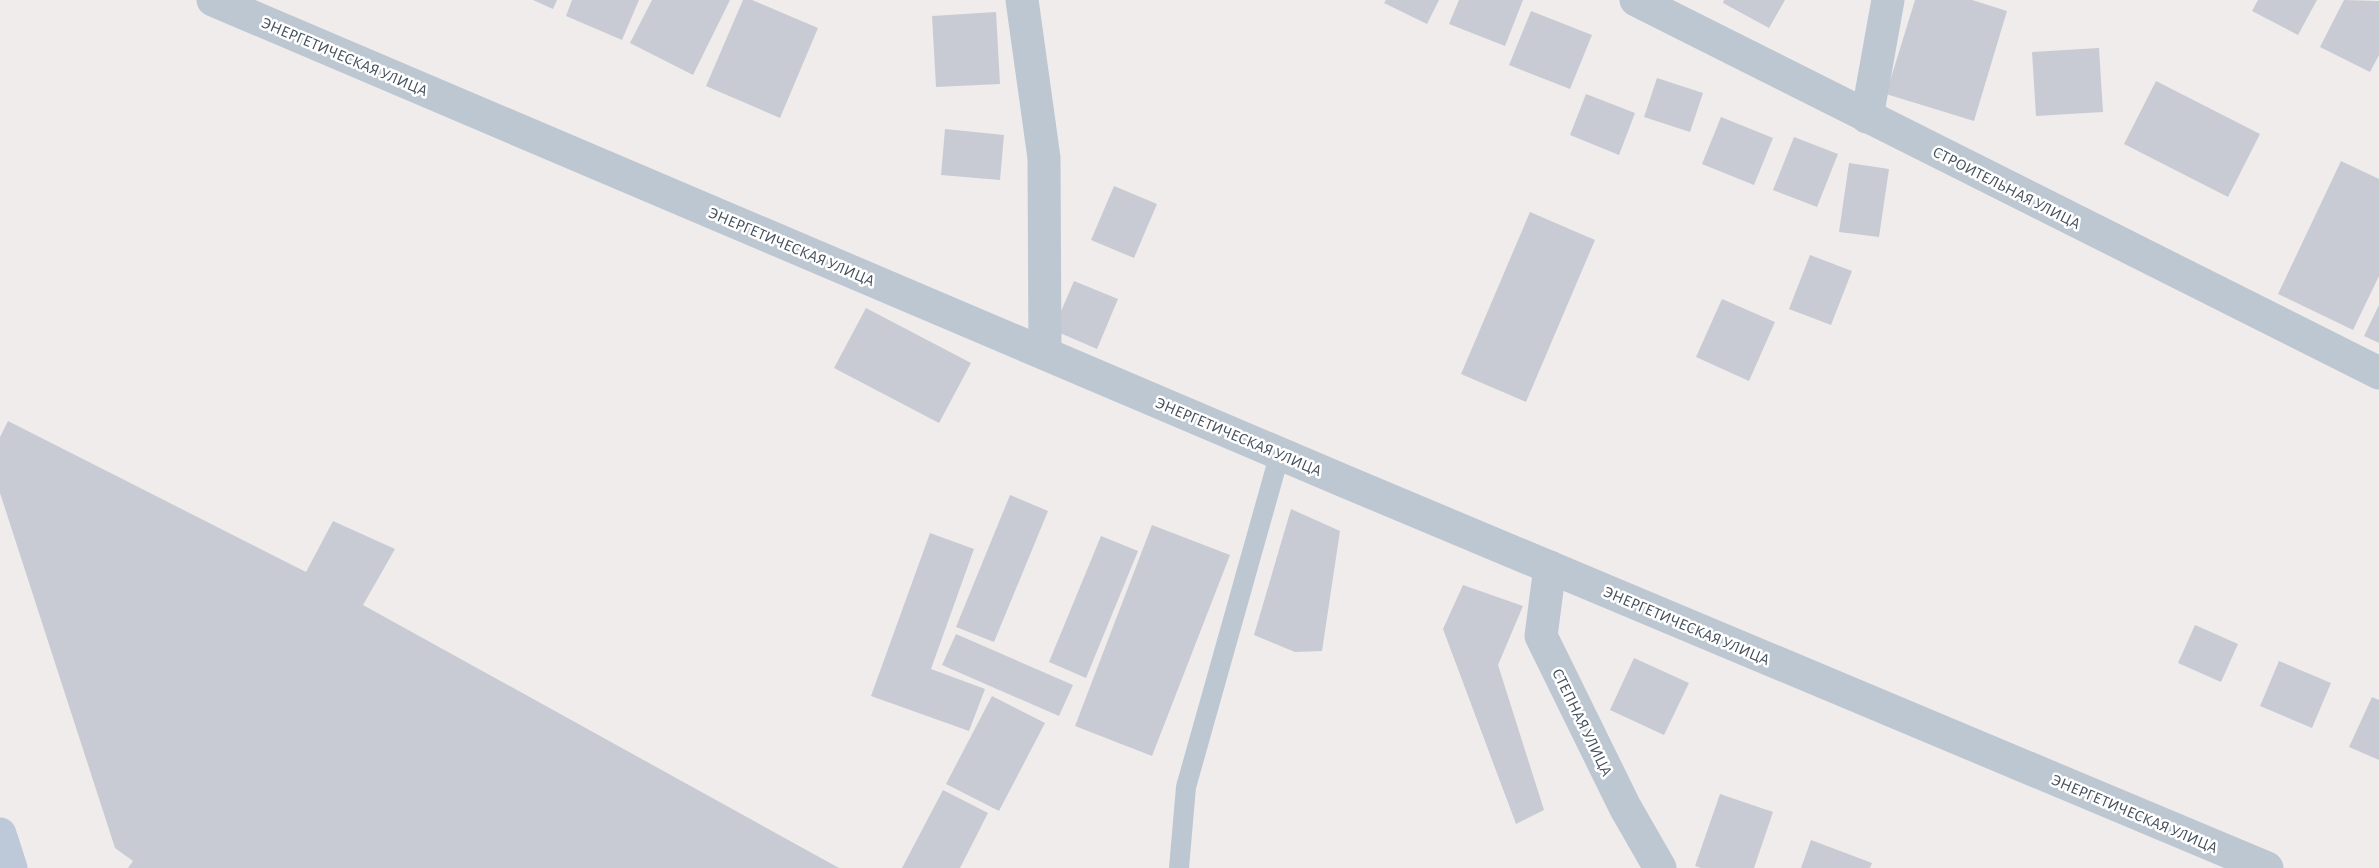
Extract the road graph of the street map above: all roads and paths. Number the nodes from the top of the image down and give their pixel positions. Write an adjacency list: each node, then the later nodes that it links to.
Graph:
1 (213, 0): 6 (street, ЭНЕРГЕТИЧЕСКАЯ УЛИЦА)
2 (1022, 0): 6 (street)
3 (1636, 0): 5 (street, СТРОИТЕЛЬНАЯ УЛИЦА)
4 (1888, 0): 5 (street)
5 (1868, 117): 7 (street, СТРОИТЕЛЬНАЯ УЛИЦА)
6 (1045, 353): 8 (street, ЭНЕРГЕТИЧЕСКАЯ УЛИЦА)
7 (2379, 374)
8 (1280, 453): 9 (street, ЭНЕРГЕТИЧЕСКАЯ УЛИЦА); 10 (lane)
9 (1550, 567): 11 (street, СТЕПНАЯ УЛИЦА); 12 (street, ЭНЕРГЕТИЧЕСКАЯ УЛИЦА)
10 (1179, 868)
11 (1660, 868)
12 (2267, 868)

